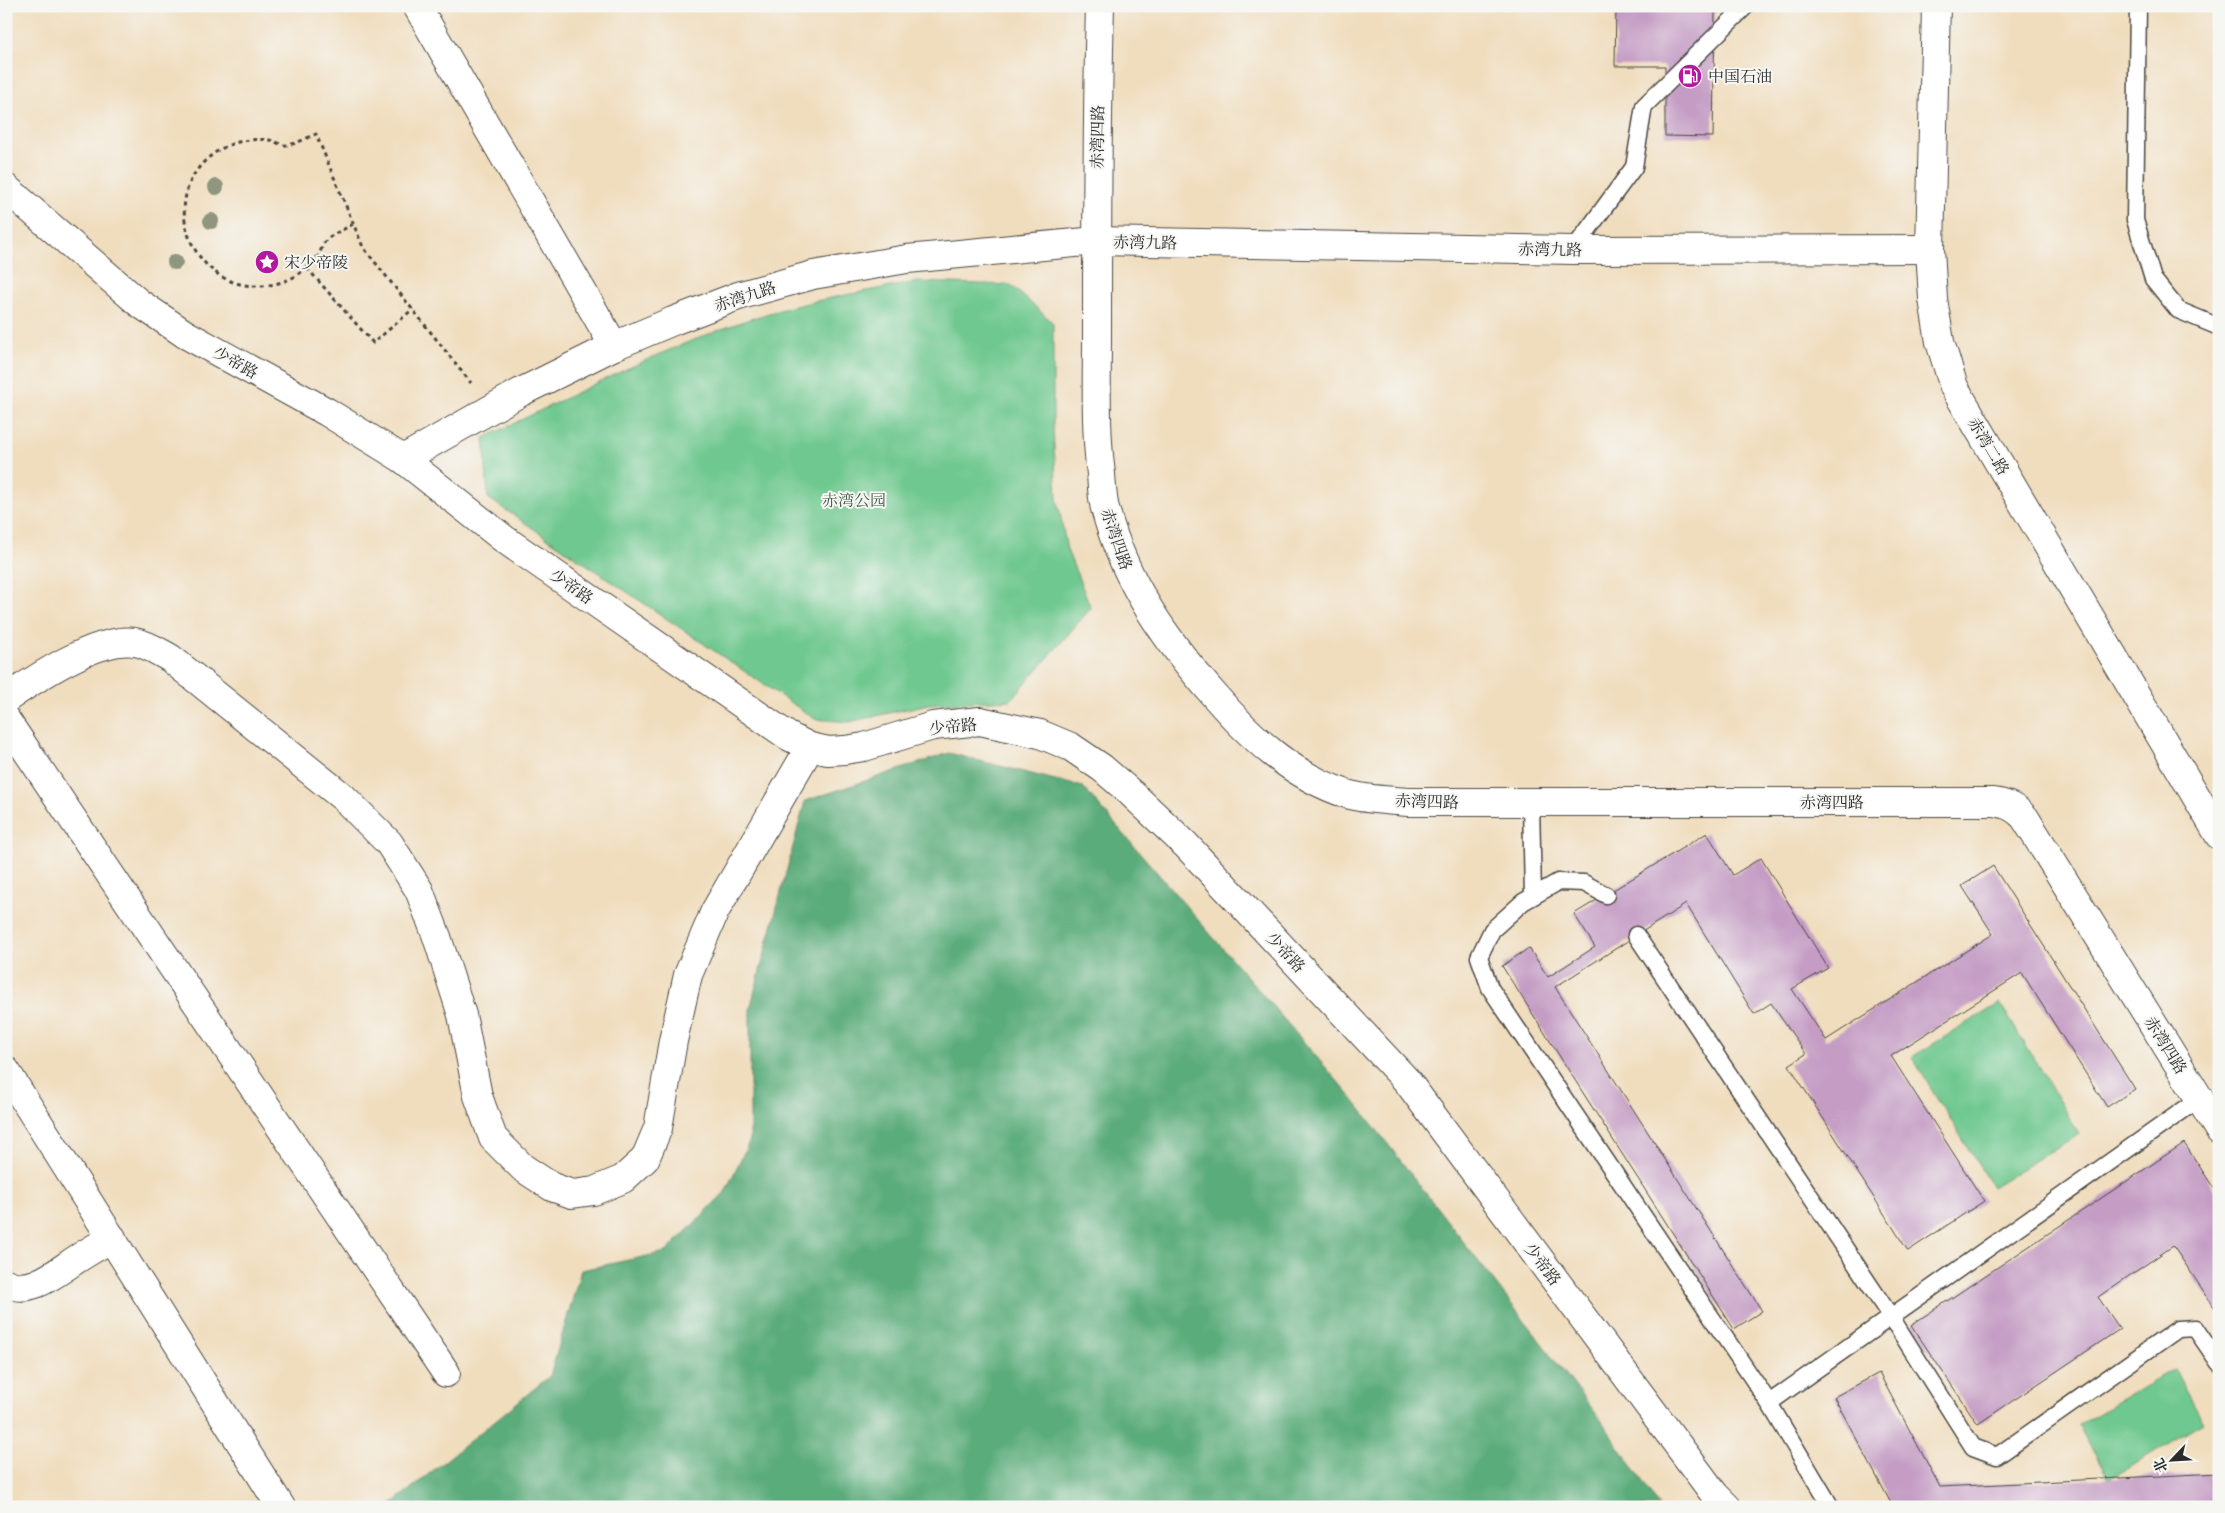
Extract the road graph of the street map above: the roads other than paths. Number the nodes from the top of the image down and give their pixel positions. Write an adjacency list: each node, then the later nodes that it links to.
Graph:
1 (417, 6): 11 (street)
2 (1100, 6): 7 (street, 赤湾四路)
3 (1746, 6): 9 (lane)
4 (1936, 6): 8 (street, 赤湾二路)
5 (2138, 6): 10 (lane)
6 (6, 188): 12 (street, 少帝路)
7 (1096, 241): 9 (street, 赤湾九路); 11 (street, 赤湾九路); 16 (street, 赤湾四路)
8 (1930, 249): 9 (street, 赤湾九路); 17 (street, 赤湾二路)
9 (1573, 250)
10 (2219, 327)
11 (614, 346): 12 (street, 赤湾九路)
12 (403, 459): 15 (street, 少帝路)
13 (6, 699): 15 (street)
14 (6, 720): 28 (street)
15 (810, 748): 31 (street, 少帝路)
16 (1531, 803): 19 (lane); 22 (street, 赤湾四路)
17 (2219, 835)
18 (1606, 895): 19 (lane)
19 (1533, 896): 29 (lane)
20 (1636, 935): 26 (lane)
21 (6, 1071): 24 (street)
22 (2199, 1099): 23 (street, 赤湾四路); 26 (lane)
23 (2219, 1130)
24 (112, 1238): 25 (street); 30 (street)
25 (6, 1283)
26 (1891, 1317): 27 (lane); 29 (lane)
27 (2219, 1363)
28 (446, 1373)
29 (1769, 1403): 32 (lane)
30 (281, 1507)
31 (1726, 1507)
32 (1831, 1507)

